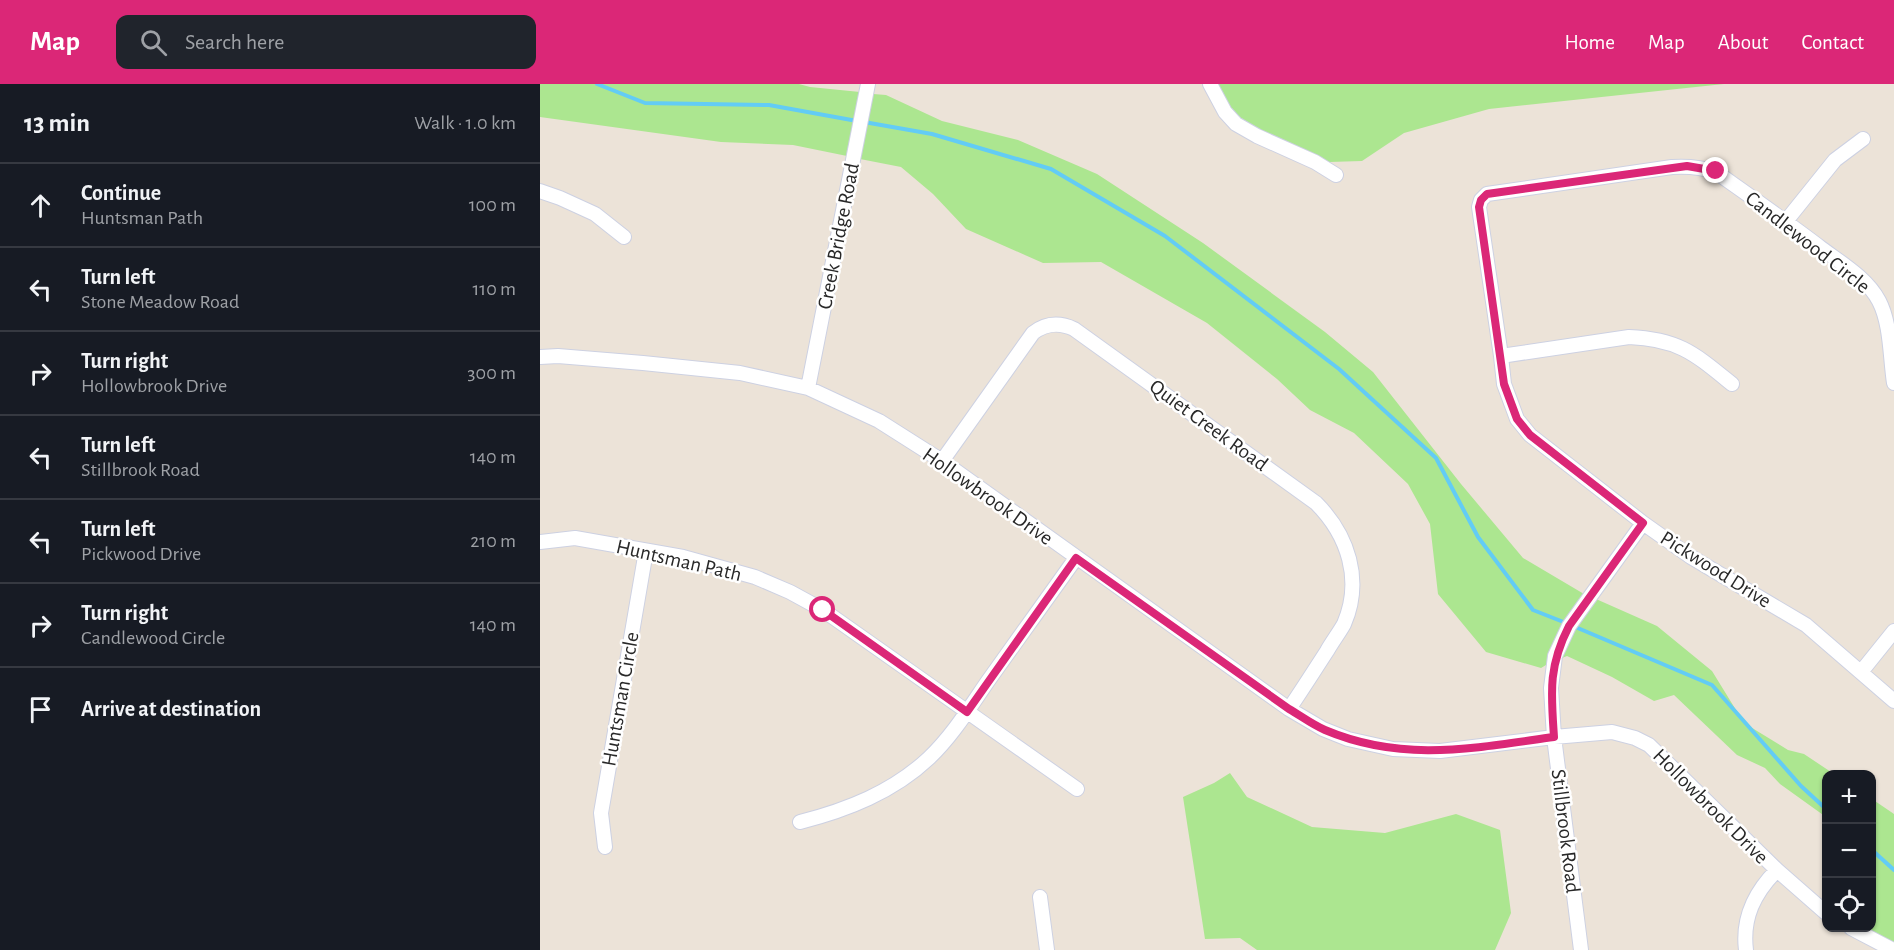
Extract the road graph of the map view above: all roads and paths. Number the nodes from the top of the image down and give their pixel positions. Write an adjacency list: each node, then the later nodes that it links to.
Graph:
1 (868, 84): 13 (street, Creek Bridge Road)
2 (1210, 84): 4 (street)
3 (1863, 139): 7 (street)
4 (1336, 175)
5 (540, 191): 8 (street)
6 (1481, 200): 7 (street, Candlewood Circle); 9 (street, Pickwood Drive)
7 (1786, 221): 11 (street, Candlewood Circle)
8 (624, 237)
9 (1501, 356): 12 (street); 15 (street, Pickwood Drive)
10 (540, 357): 13 (street, Hollowbrook Drive)
11 (1894, 383)
12 (1732, 384)
13 (808, 388): 14 (street, Hollowbrook Drive)
14 (942, 461): 18 (street, Hollowbrook Drive); 22 (street, Quiet Creek Road)
15 (1643, 523): 20 (street, Pickwood Drive); 24 (street, Stillbrook Road)
16 (540, 542): 17 (street, Huntsman Path)
17 (646, 551): 23 (street, Huntsman Path); 27 (street, Huntsman Circle)
18 (1076, 558): 22 (street, Hollowbrook Drive); 23 (street)
19 (1894, 631): 20 (street)
20 (1861, 672): 21 (street, Pickwood Drive)
21 (1894, 701)
22 (1289, 709): 24 (street, Hollowbrook Drive)
23 (967, 712): 25 (street, Huntsman Path); 26 (street)
24 (1554, 737): 28 (street, Hollowbrook Drive); 33 (street, Stillbrook Road)
25 (1077, 789)
26 (800, 822)
27 (605, 847)
28 (1777, 870): 30 (street, Hollowbrook Drive); 34 (street)
29 (1040, 897): 32 (street)
30 (1822, 908)
31 (1860, 932): 35 (street)
32 (1047, 950)
33 (1581, 950)
34 (1746, 950)
35 (1893, 950)

